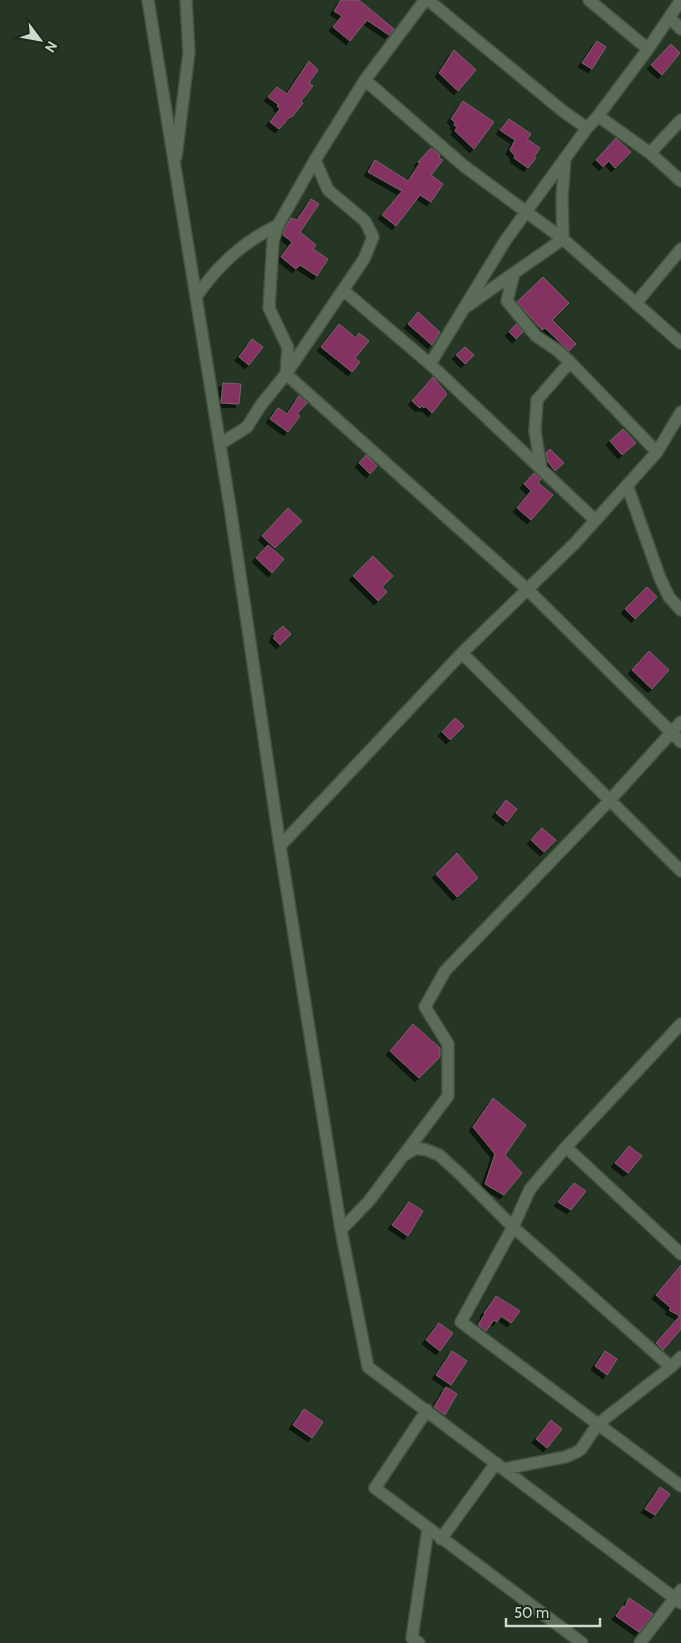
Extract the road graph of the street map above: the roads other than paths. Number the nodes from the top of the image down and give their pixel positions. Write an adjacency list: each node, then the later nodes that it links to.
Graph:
1 (148, 0): 16 (street)
2 (186, 0): 16 (street)
3 (427, 0): 9 (street); 12 (street)
4 (589, 0): 8 (street)
5 (681, 0): 6 (street)
6 (670, 18): 7 (street); 8 (street)
7 (681, 29)
8 (648, 49): 10 (street)
9 (365, 80): 15 (street); 18 (street)
10 (598, 116): 12 (street); 13 (street)
11 (681, 120): 13 (street)
12 (587, 128): 14 (street)
13 (650, 153): 17 (street)
14 (564, 158): 18 (street); 20 (street)
15 (315, 160): 19 (street); 23 (street)
16 (174, 169): 24 (street)
17 (681, 182)
18 (525, 211): 20 (street); 26 (street)
19 (278, 225): 24 (street); 30 (street)
20 (563, 238): 22 (street); 25 (street)
21 (681, 249): 25 (street)
22 (514, 273): 26 (street); 28 (street)
23 (343, 290): 29 (street); 30 (street)
24 (196, 297): 32 (street)
25 (636, 303): 27 (street)
26 (463, 309): 29 (street)
27 (681, 343)
28 (570, 362): 33 (street); 34 (street)
29 (430, 364): 34 (street)
30 (286, 374): 32 (street); 37 (street)
31 (681, 412): 33 (street)
32 (220, 444): 44 (street)
33 (657, 452): 35 (street)
34 (541, 469): 36 (street)
35 (627, 485): 36 (street); 38 (street)
36 (595, 520): 37 (street)
37 (527, 589): 39 (street); 41 (street)
38 (681, 610)
39 (462, 653): 43 (street); 44 (street)
40 (681, 722): 41 (street)
41 (670, 732): 42 (street); 43 (street)
42 (681, 742)
43 (610, 800): 45 (street); 48 (street)
44 (280, 846): 50 (street)
45 (681, 871)
46 (681, 1024): 47 (street)
47 (566, 1147): 49 (street); 51 (street)
48 (369, 1201): 49 (street); 50 (street)
49 (513, 1227): 53 (street); 55 (street)
50 (341, 1230): 54 (street)
51 (681, 1254)
52 (681, 1357): 53 (street)
53 (672, 1367): 55 (street)
54 (427, 1410): 56 (street); 58 (street)
55 (598, 1424): 56 (street); 57 (street)
56 (500, 1466): 59 (street); 60 (street)
57 (681, 1486)
58 (428, 1529): 59 (street); 61 (street)
59 (441, 1539): 62 (street)
60 (679, 1597): 63 (street)
61 (419, 1643)
62 (582, 1643)
63 (640, 1643)

